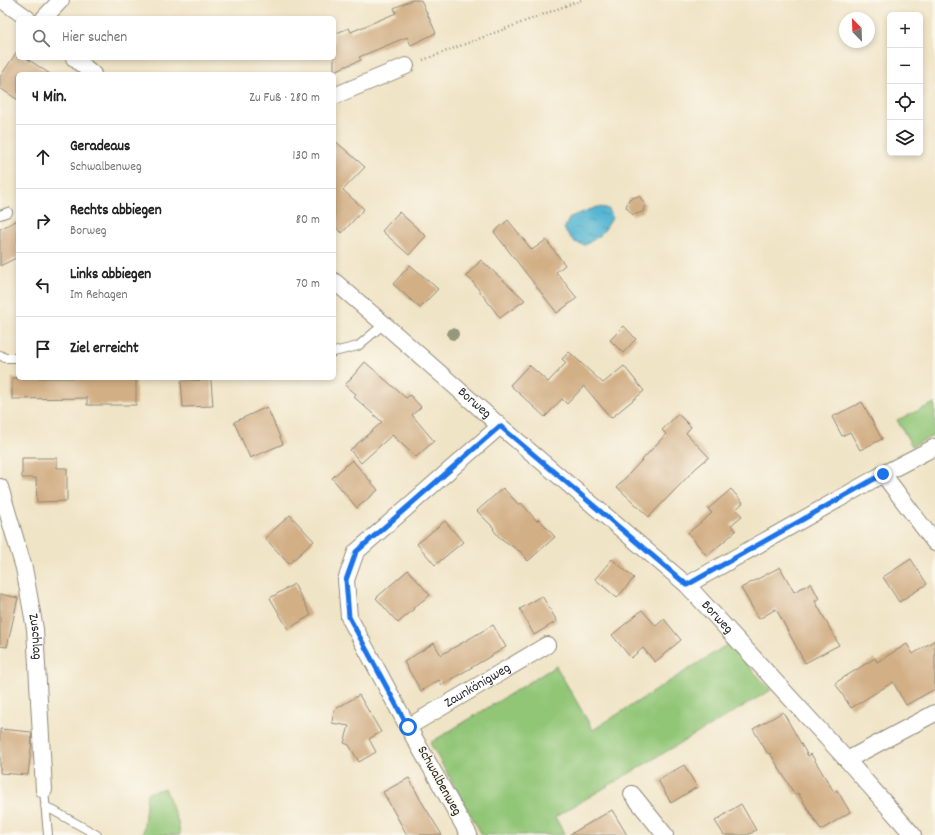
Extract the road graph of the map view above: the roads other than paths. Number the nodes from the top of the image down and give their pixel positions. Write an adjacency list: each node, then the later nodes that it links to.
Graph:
1 (2, 0): 3 (street)
2 (61, 0): 4 (street)
3 (24, 16)
4 (46, 16)
5 (76, 60): 7 (street)
6 (406, 66): 8 (street)
7 (91, 72)
8 (336, 95)
9 (8, 212): 10 (lane)
10 (0, 215)
11 (336, 283): 12 (street, Borweg)
12 (384, 324): 13 (lane); 16 (street, Borweg)
13 (336, 352)
14 (0, 355): 15 (lane)
15 (16, 358)
16 (500, 426): 21 (street, Borweg); 24 (street, Schwalbenweg)
17 (935, 447): 18 (street)
18 (883, 474): 20 (street); 21 (street)
19 (0, 487): 27 (street, Zuschlag)
20 (935, 543)
21 (687, 585): 25 (street, Borweg)
22 (547, 645): 24 (street, Zaunkönigweg)
23 (935, 712): 25 (street)
24 (408, 727): 30 (street, Schwalbenweg)
25 (847, 760): 32 (street, Borweg)
26 (632, 794): 31 (street)
27 (44, 798): 28 (lane); 29 (lane)
28 (48, 835)
29 (97, 835)
30 (469, 835)
31 (665, 835)
32 (913, 835)

